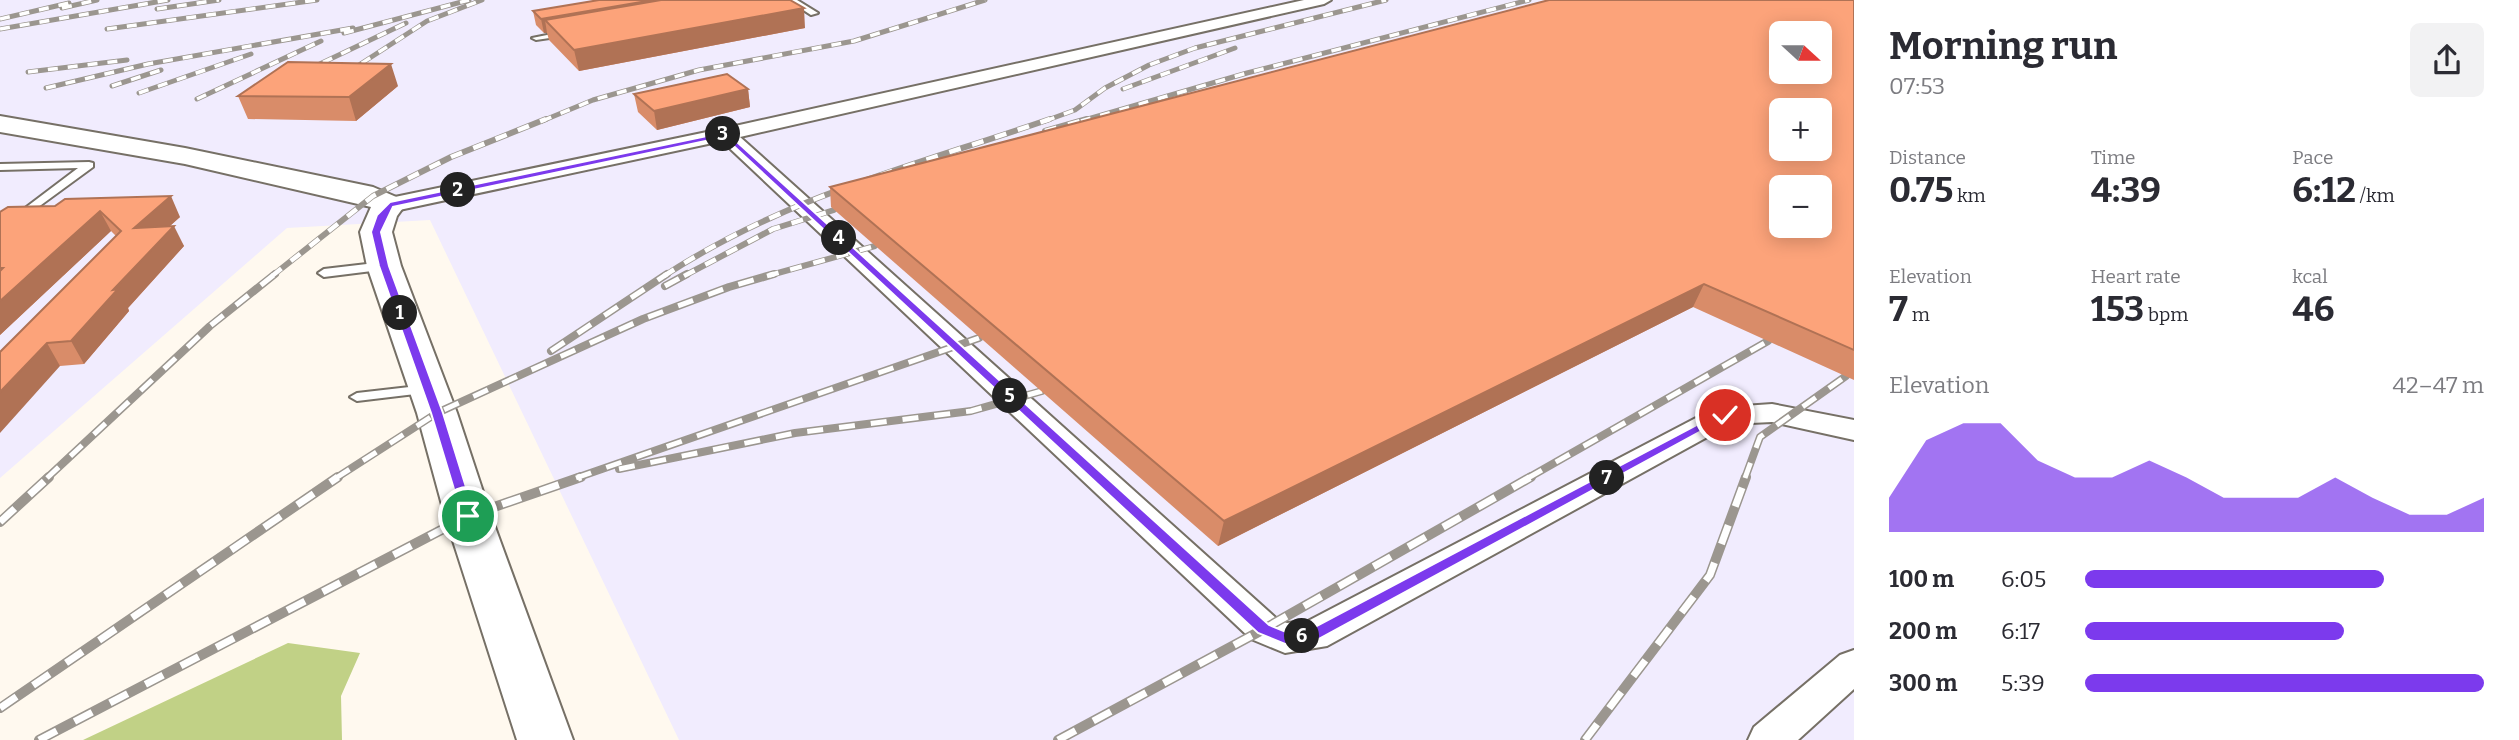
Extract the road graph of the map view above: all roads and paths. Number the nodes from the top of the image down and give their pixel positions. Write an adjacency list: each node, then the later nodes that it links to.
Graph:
1 (792, 0): 3 (lane)
2 (1324, 0): 7 (street)
3 (814, 13)
4 (575, 32): 5 (lane)
5 (536, 38)
6 (0, 124): 9 (main road)
7 (726, 134): 9 (street); 15 (street)
8 (0, 167): 10 (lane)
9 (390, 205): 11 (main road)
10 (0, 232)
11 (384, 266): 12 (lane); 13 (main road)
12 (324, 273)
13 (426, 389): 14 (lane); 17 (main road)
14 (357, 397)
15 (1854, 430)
16 (1854, 666): 18 (street)
17 (545, 740)
18 (1769, 740)

